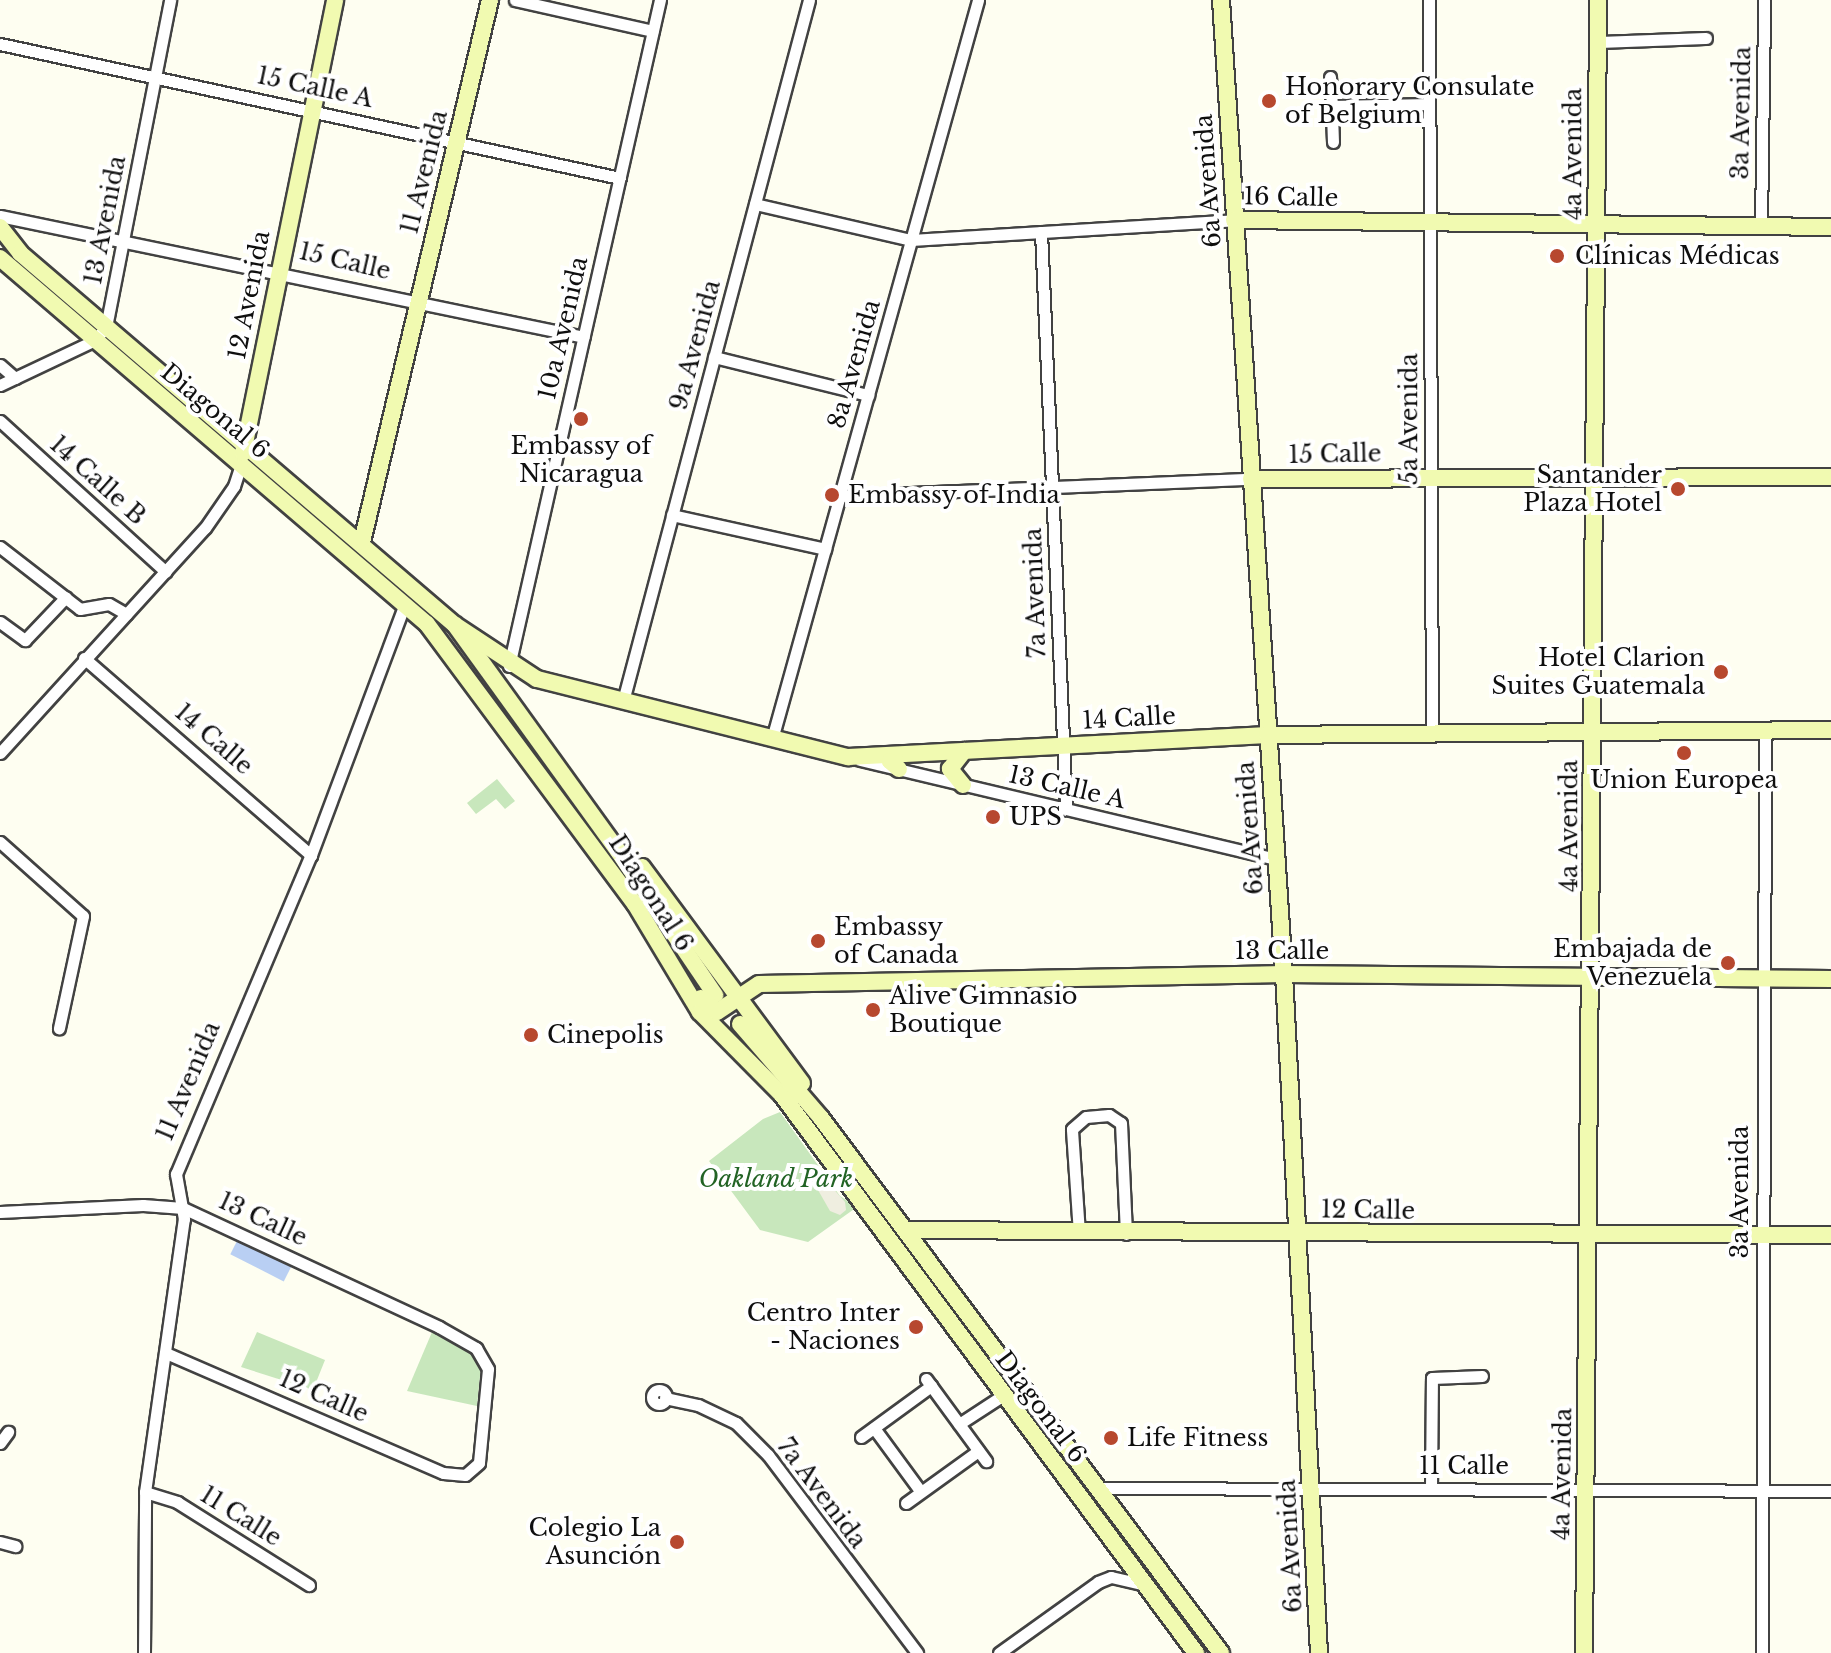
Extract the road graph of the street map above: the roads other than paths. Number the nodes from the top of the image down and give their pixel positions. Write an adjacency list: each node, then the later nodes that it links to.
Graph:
1 (170, 0): 16 (street, 13 Avenida)
2 (335, 0): 20 (street, 12 Avenida)
3 (490, 0): 21 (street, 11 Avenida)
4 (515, 0): 12 (street)
5 (660, 0): 12 (street, 10a Avenida)
6 (809, 0): 24 (street, 9a Avenida)
7 (978, 0): 33 (street, 8a Avenida)
8 (1221, 0): 26 (street, 6a Avenida)
9 (1429, 0): 18 (street, 5a Avenida)
10 (1598, 0): 14 (street, 4a Avenida)
11 (1764, 0): 29 (street, 3a Avenida)
12 (653, 31): 23 (street, 10a Avenida)
13 (1706, 38): 14 (street)
14 (1598, 42): 28 (street, 4a Avenida)
15 (0, 44): 16 (street, 15 Calle A)
16 (156, 76): 20 (street, 15 Calle A); 34 (street, 13 Avenida)
17 (1330, 77): 19 (street)
18 (1429, 104): 19 (street); 27 (street, 5a Avenida)
19 (1332, 106): 22 (street)
20 (311, 109): 21 (street, 15 Calle A); 36 (street, 12 Avenida)
21 (457, 141): 23 (street, 15 Calle A); 37 (street, 11 Avenida)
22 (1333, 142)
23 (620, 178): 39 (street, 10a Avenida)
24 (755, 204): 33 (street, 16 Calle); 40 (street, 9a Avenida)
25 (0, 216): 34 (street, 15 Calle)
26 (1234, 220): 27 (street, 16 Calle); 32 (street, 16 Calle); 51 (street, 6a Avenida)
27 (1430, 223): 28 (street, 16 Calle); 48 (street, 5a Avenida)
28 (1597, 224): 29 (street, 16 Calle); 50 (street, 4a Avenida)
29 (1761, 226): 31 (street, 16 Calle)
30 (0, 227): 38 (street, Diagonal 6)
31 (1831, 227)
32 (1041, 232): 33 (street, 16 Calle); 52 (street, 7a Avenida)
33 (911, 240): 44 (street, 8a Avenida)
34 (123, 241): 36 (street, 15 Calle); 38 (street, 13 Avenida)
35 (0, 258): 38 (street, Diagonal 6)
36 (278, 271): 37 (street, 15 Calle); 46 (street, 12 Avenida)
37 (417, 302): 39 (street, 15 Calle); 55 (street, 11 Avenida)
38 (100, 334): 42 (street); 46 (street, Diagonal 6); 47 (street, Diagonal 6)
39 (584, 337): 65 (street, 10a Avenida)
40 (714, 357): 44 (street); 54 (street, 9a Avenida)
41 (0, 365): 42 (street)
42 (15, 378): 43 (street)
43 (0, 385)
44 (868, 395): 53 (street, 8a Avenida)
45 (0, 421): 58 (street, 14 Calle B)
46 (244, 447): 47 (street, 12 Avenida); 55 (street, Diagonal 6)
47 (241, 464): 58 (street, 12 Avenida); 60 (street, Diagonal 6)
48 (1431, 477): 50 (street, 15 Calle); 51 (street, 15 Calle); 70 (street, 5a Avenida)
49 (1831, 477): 50 (street, 15 Calle)
50 (1595, 478): 69 (street, 4a Avenida)
51 (1251, 479): 52 (street, 15 Calle); 71 (street, 6a Avenida)
52 (1054, 488): 53 (street, 15 Calle); 73 (street, 7a Avenida)
53 (839, 496): 57 (street, 8a Avenida)
54 (672, 515): 57 (street); 66 (street, 9a Avenida)
55 (362, 542): 63 (street, Diagonal 6)
56 (1, 545): 59 (street)
57 (825, 549): 72 (street, 8a Avenida)
58 (166, 572): 61 (street, 12 Avenida)
59 (66, 597): 61 (street); 62 (street)
60 (405, 603): 81 (street, 11 Avenida); 83 (street, Diagonal 6)
61 (126, 614): 64 (street, 12 Avenida)
62 (0, 622)
63 (455, 625): 65 (street, 14 Calle); 80 (street, Diagonal 6)
64 (84, 658): 75 (street, 12 Avenida); 81 (street, 14 Calle)
65 (509, 666): 66 (street, 14 Calle)
66 (623, 701): 72 (street, 14 Calle)
67 (1831, 730): 68 (street, 14 Calle)
68 (1765, 731): 69 (street, 14 Calle); 86 (street, 3a Avenida)
69 (1594, 732): 70 (street, 14 Calle); 85 (street, 4a Avenida)
70 (1432, 734): 71 (street, 14 Calle)
71 (1267, 735): 73 (street, 14 Calle); 82 (street, 6a Avenida)
72 (772, 739): 76 (street, 14 Calle)
73 (1062, 746): 74 (street, 14 Calle); 78 (street, 7a Avenida)
74 (964, 751): 76 (street, 14 Calle); 77 (street)
75 (0, 753)
76 (897, 762): 77 (street, 13 Calle A)
77 (963, 785): 78 (street, 13 Calle A)
78 (1066, 809): 82 (street, 13 Calle A)
79 (0, 842): 92 (street)
80 (618, 851): 89 (street, Diagonal 6); 90 (street, Diagonal 6)
81 (311, 855): 93 (street, 11 Avenida)
82 (1276, 859): 84 (street, 6a Avenida)
83 (646, 921): 90 (street, 13 Calle); 104 (street, Diagonal 6)
84 (1284, 974): 85 (street, 13 Calle); 88 (street, 13 Calle); 98 (street, 6a Avenida)
85 (1592, 977): 86 (street, 13 Calle); 100 (street, 4a Avenida)
86 (1761, 978): 87 (street, 13 Calle); 101 (street, 3a Avenida)
87 (1831, 979)
88 (759, 984): 90 (street, 13 Calle); 91 (street)
89 (715, 995)
90 (737, 997): 91 (street, Diagonal 6)
91 (744, 1018): 95 (street, Diagonal 6)
92 (59, 1028)
93 (183, 1208): 94 (street, 13 Calle); 105 (street, 11 Avenida); 114 (street, 13 Calle)
94 (0, 1212)
95 (905, 1230): 96 (street, 12 Calle); 103 (street, Diagonal 6)
96 (955, 1232): 97 (street, 12 Calle); 103 (street)
97 (1079, 1233): 99 (street, 12 Calle); 99 (street)
98 (1297, 1233): 99 (street, 12 Calle); 100 (street, 12 Calle); 117 (street, 6a Avenida)
99 (1126, 1234)
100 (1590, 1235): 101 (street, 12 Calle); 119 (street, 4a Avenida)
101 (1761, 1235): 102 (street, 12 Calle); 115 (street, 3a Avenida)
102 (1831, 1235)
103 (932, 1268): 104 (street); 116 (street, Diagonal 6)
104 (935, 1304): 107 (street, Diagonal 6)
105 (166, 1353): 114 (street, 12 Calle); 121 (street, 11 Avenida)
106 (1482, 1376): 118 (street)
107 (1002, 1396): 109 (street); 126 (street, Diagonal 6)
108 (665, 1398): 130 (street, 7a Avenida)
109 (959, 1424): 110 (street); 122 (street)
110 (874, 1428): 112 (street); 122 (street)
111 (8, 1432): 113 (street)
112 (861, 1437)
113 (0, 1443)
114 (465, 1475)
115 (1762, 1487): 119 (street, 11 Calle); 120 (street, 11 Calle); 137 (street, 3a Avenida)
116 (1098, 1488): 117 (street, 11 Calle); 134 (street, Diagonal 6)
117 (1311, 1488): 118 (street, 11 Calle); 135 (street, 6a Avenida)
118 (1431, 1488): 119 (street, 11 Calle)
119 (1585, 1488): 136 (street, 4a Avenida)
120 (1831, 1491)
121 (145, 1492): 127 (street, 11 Calle); 129 (street, 11 Avenida)
122 (921, 1492): 123 (street)
123 (906, 1503)
124 (0, 1542): 125 (street)
125 (15, 1546)
126 (1142, 1584): 128 (street, Diagonal 6); 131 (street)
127 (309, 1585)
128 (1179, 1633): 132 (street); 133 (street, Diagonal 6)
129 (144, 1653)
130 (917, 1653)
131 (999, 1653)
132 (1183, 1653)
133 (1196, 1653)
134 (1221, 1653)
135 (1319, 1653)
136 (1584, 1653)
137 (1762, 1653)

